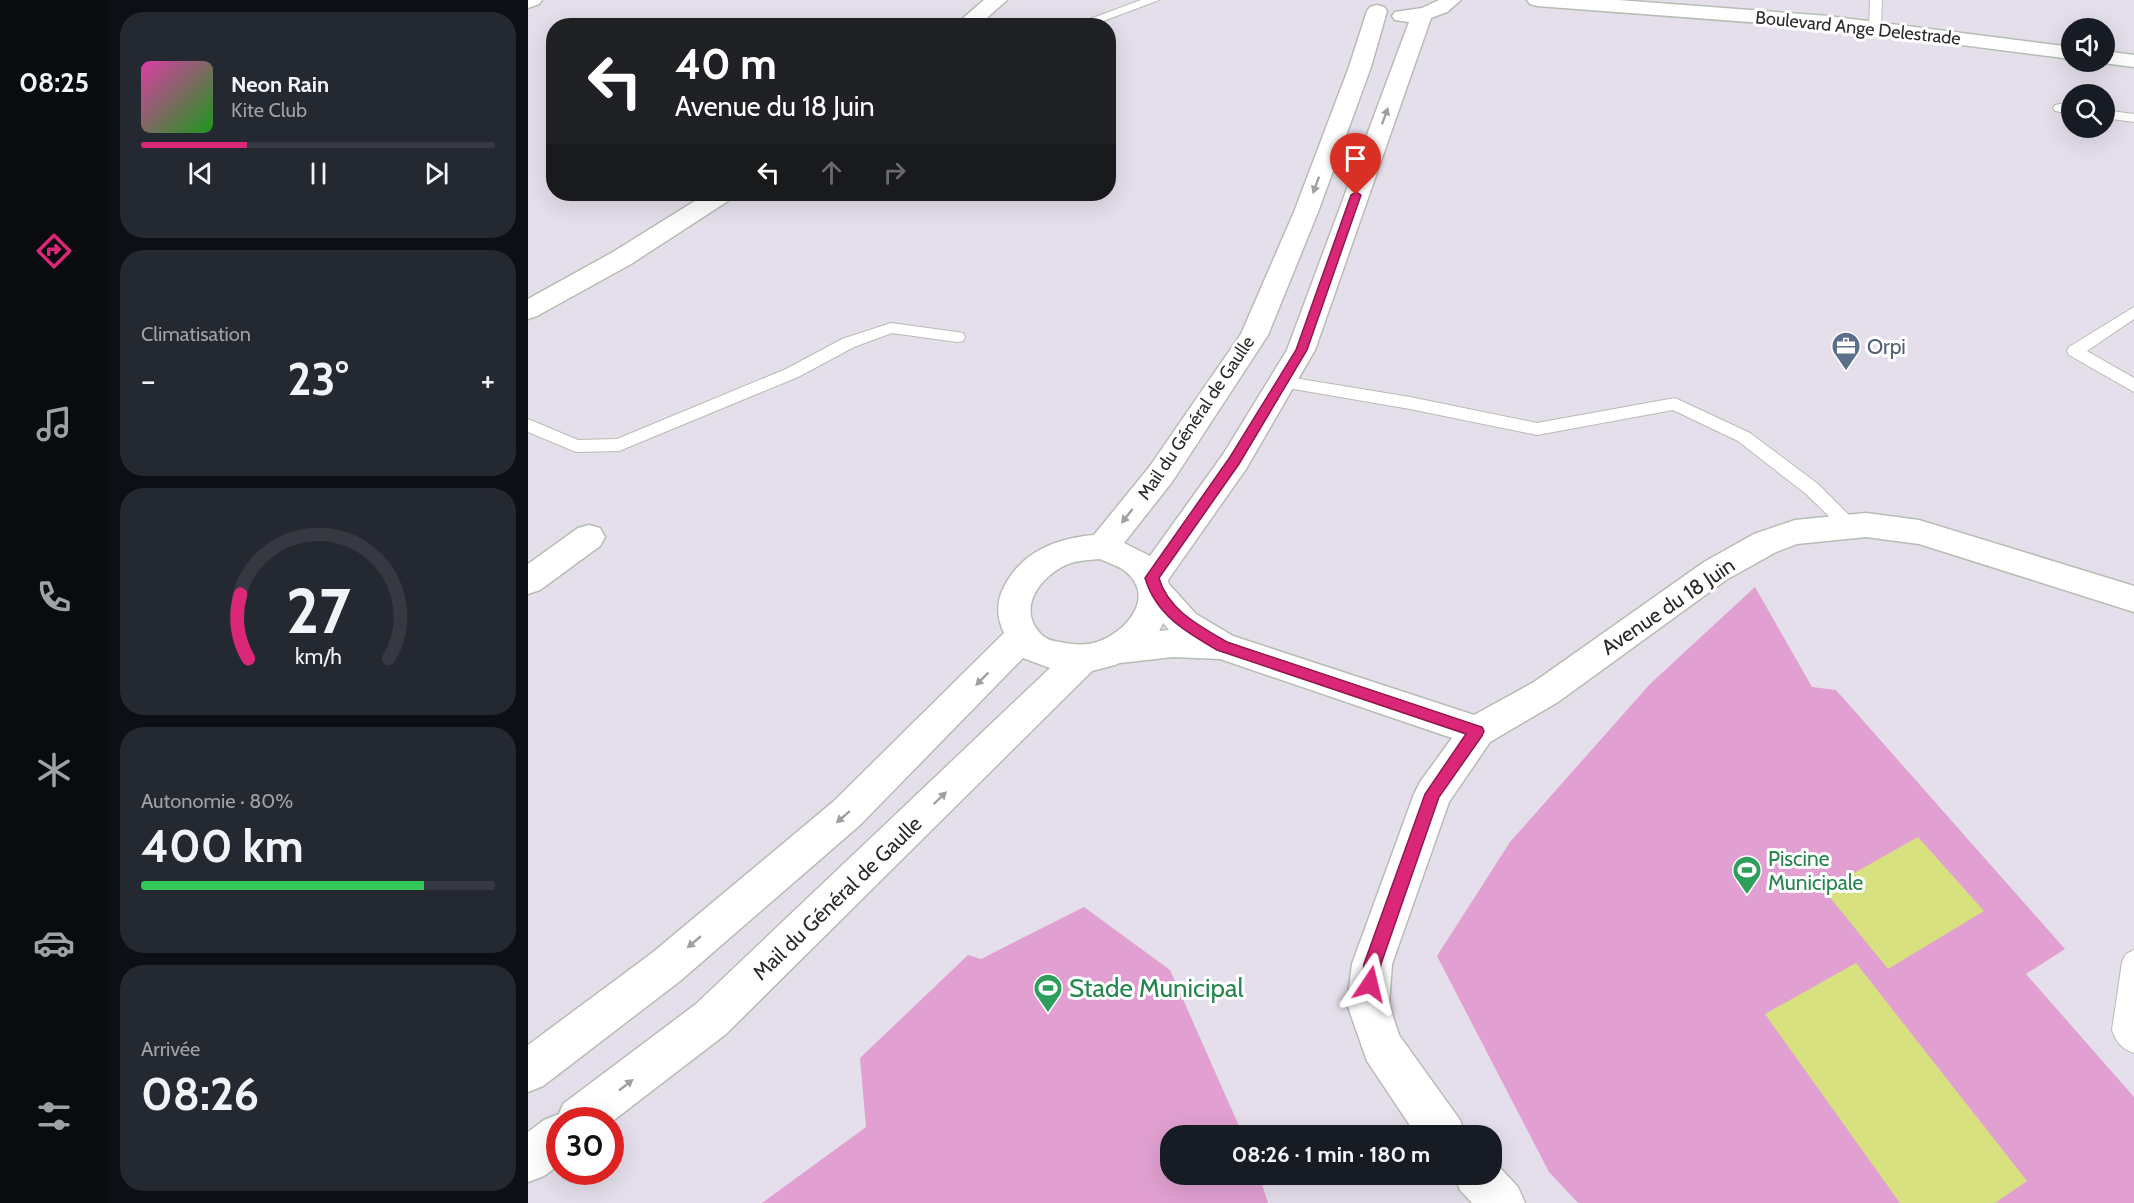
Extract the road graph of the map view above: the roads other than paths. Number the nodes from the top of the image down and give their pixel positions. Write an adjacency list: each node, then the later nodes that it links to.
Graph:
1 (532, 0): 7 (street)
2 (997, 0): 10 (street)
3 (1153, 0): 11 (lane)
4 (1451, 0): 9 (street)
5 (1537, 0): 12 (street, Boulevard Ange Delestrade)
6 (1876, 0): 12 (lane)
7 (528, 2)
8 (1368, 5): 9 (street); 27 (street, Mail du Général de Gaulle, one-way to 27)
9 (1422, 14): 22 (street, one-way to 9)
10 (974, 18)
11 (1100, 18)
12 (1875, 27): 13 (street, Boulevard Ange Delestrade)
13 (2061, 52)
14 (2115, 58): 15 (street)
15 (2134, 61)
16 (2115, 115): 17 (lane)
17 (2134, 118)
18 (711, 201): 19 (street)
19 (528, 310)
20 (2134, 312): 23 (lane)
21 (957, 337): 24 (lane)
22 (1282, 382): 25 (lane); 29 (street)
23 (2134, 386)
24 (528, 425)
25 (1851, 526): 30 (street, Avenue du 18 Juin); 35 (street, Avenue du 18 Juin)
26 (589, 537): 28 (street)
27 (1103, 548): 29 (street); 31 (street)
28 (528, 581)
29 (1154, 585): 32 (street); 33 (street)
30 (2134, 599)
31 (1022, 637): 34 (street); 38 (street, one-way to 38)
32 (1222, 646): 33 (street); 35 (street)
33 (1120, 649): 34 (street)
34 (1081, 660): 39 (street, Mail du Général de Gaulle, one-way to 34)
35 (1477, 731): 40 (street)
36 (2134, 962): 37 (lane)
37 (2134, 1041)
38 (528, 1071)
39 (596, 1107)
40 (1436, 1125)
41 (546, 1146): 42 (street)
42 (528, 1160)
43 (1486, 1185): 44 (street)
44 (1502, 1203)

